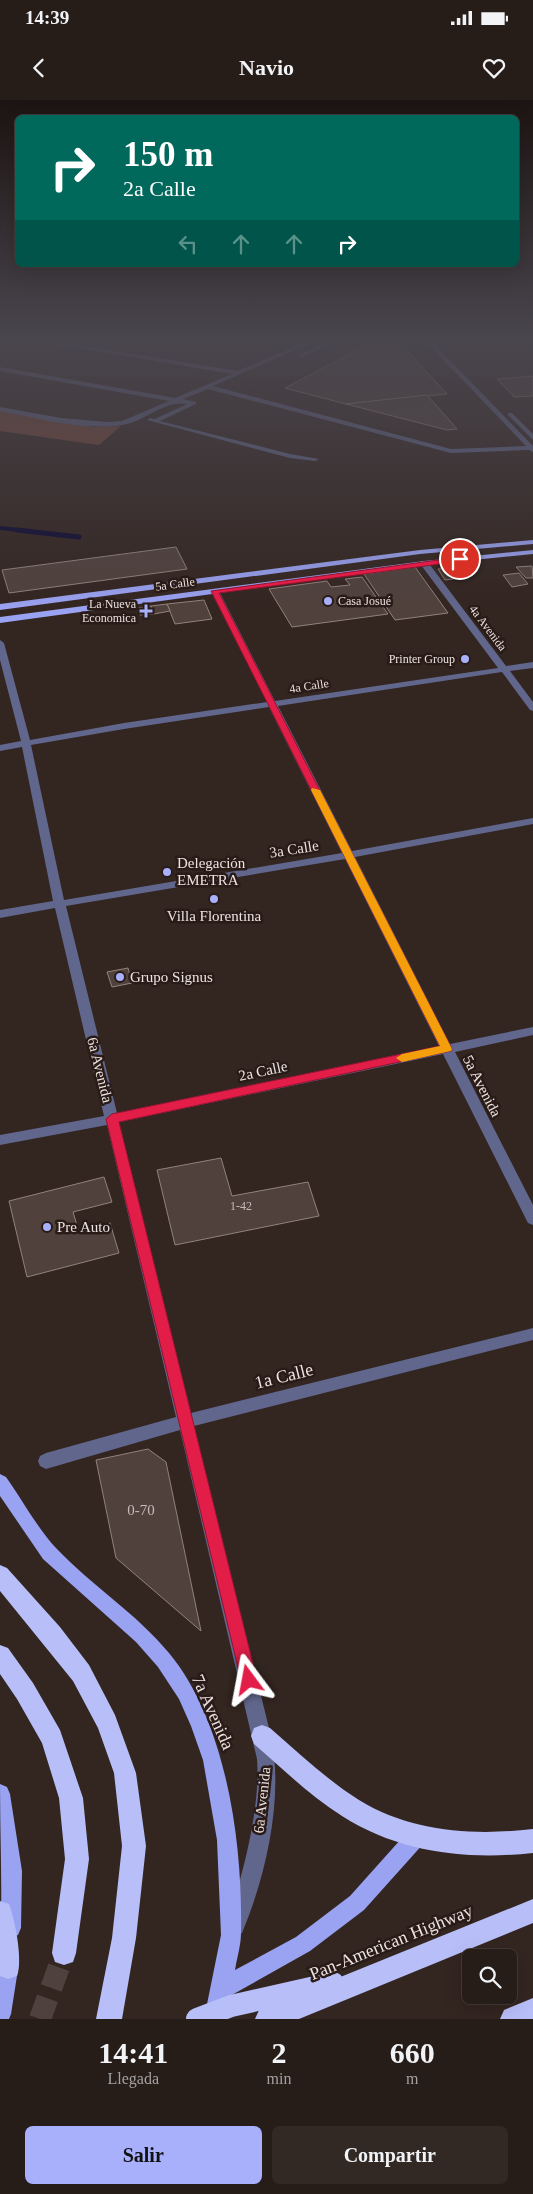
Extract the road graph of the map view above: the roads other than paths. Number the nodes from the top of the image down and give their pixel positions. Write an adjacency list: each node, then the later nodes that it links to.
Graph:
1 (194, 432): 5 (street)
2 (375, 432): 4 (street)
3 (515, 432): 4 (street)
4 (532, 449)
5 (315, 459)
6 (533, 542): 10 (main road, 5a Calle)
7 (533, 552): 8 (main road, 5a Calle)
8 (424, 563): 9 (main road, 5a Calle); 14 (street, 4a Avenida)
9 (215, 591): 11 (main road, 5a Calle); 15 (street, 5a Avenida)
10 (0, 607)
11 (0, 620)
12 (0, 643): 17 (street, 6a Avenida)
13 (533, 665): 14 (street, 4a Calle)
14 (503, 669): 15 (street, 4a Calle); 16 (street, 4a Avenida)
15 (272, 704): 17 (street, 4a Calle); 20 (street, 5a Avenida)
16 (533, 708)
17 (26, 744): 18 (street, 4a Calle); 21 (street, 6a Avenida)
18 (0, 748)
19 (533, 821): 20 (street, 3a Calle)
20 (348, 855): 21 (street, 3a Calle); 24 (street, 5a Avenida)
21 (60, 902): 22 (street, 3a Calle); 25 (street, 6a Avenida)
22 (0, 914)
23 (533, 1030): 24 (street, 2a Calle)
24 (447, 1049): 25 (street, 2a Calle); 27 (street, 5a Avenida)
25 (112, 1119): 26 (street, 2a Calle); 29 (street, 6a Avenida)
26 (0, 1140)
27 (533, 1219)
28 (533, 1334): 29 (street, 1a Calle)
29 (186, 1421): 30 (street, 1a Calle); 34 (street, 6a Avenida)
30 (46, 1461)
31 (0, 1482): 40 (main road, 7a Avenida)
32 (0, 1575): 47 (highway)
33 (0, 1656): 41 (highway)
34 (262, 1736): 36 (highway); 40 (street, 6a Avenida)
35 (0, 1794): 42 (main road)
36 (417, 1836): 37 (highway); 44 (main road)
37 (533, 1841)
38 (533, 1911): 43 (highway, Pan-American Highway)
39 (0, 1913): 42 (highway)
40 (230, 1935): 44 (main road, 7a Avenida)
41 (64, 1953)
42 (8, 1967): 46 (main road)
43 (335, 1988): 48 (highway, bridge); 50 (highway, Pan-American Highway)
44 (222, 1989): 49 (main road, 7a Avenida)
45 (533, 2011): 51 (highway)
46 (0, 2014)
47 (109, 2019)
48 (197, 2019)
49 (215, 2019)
50 (268, 2019)
51 (513, 2019)

